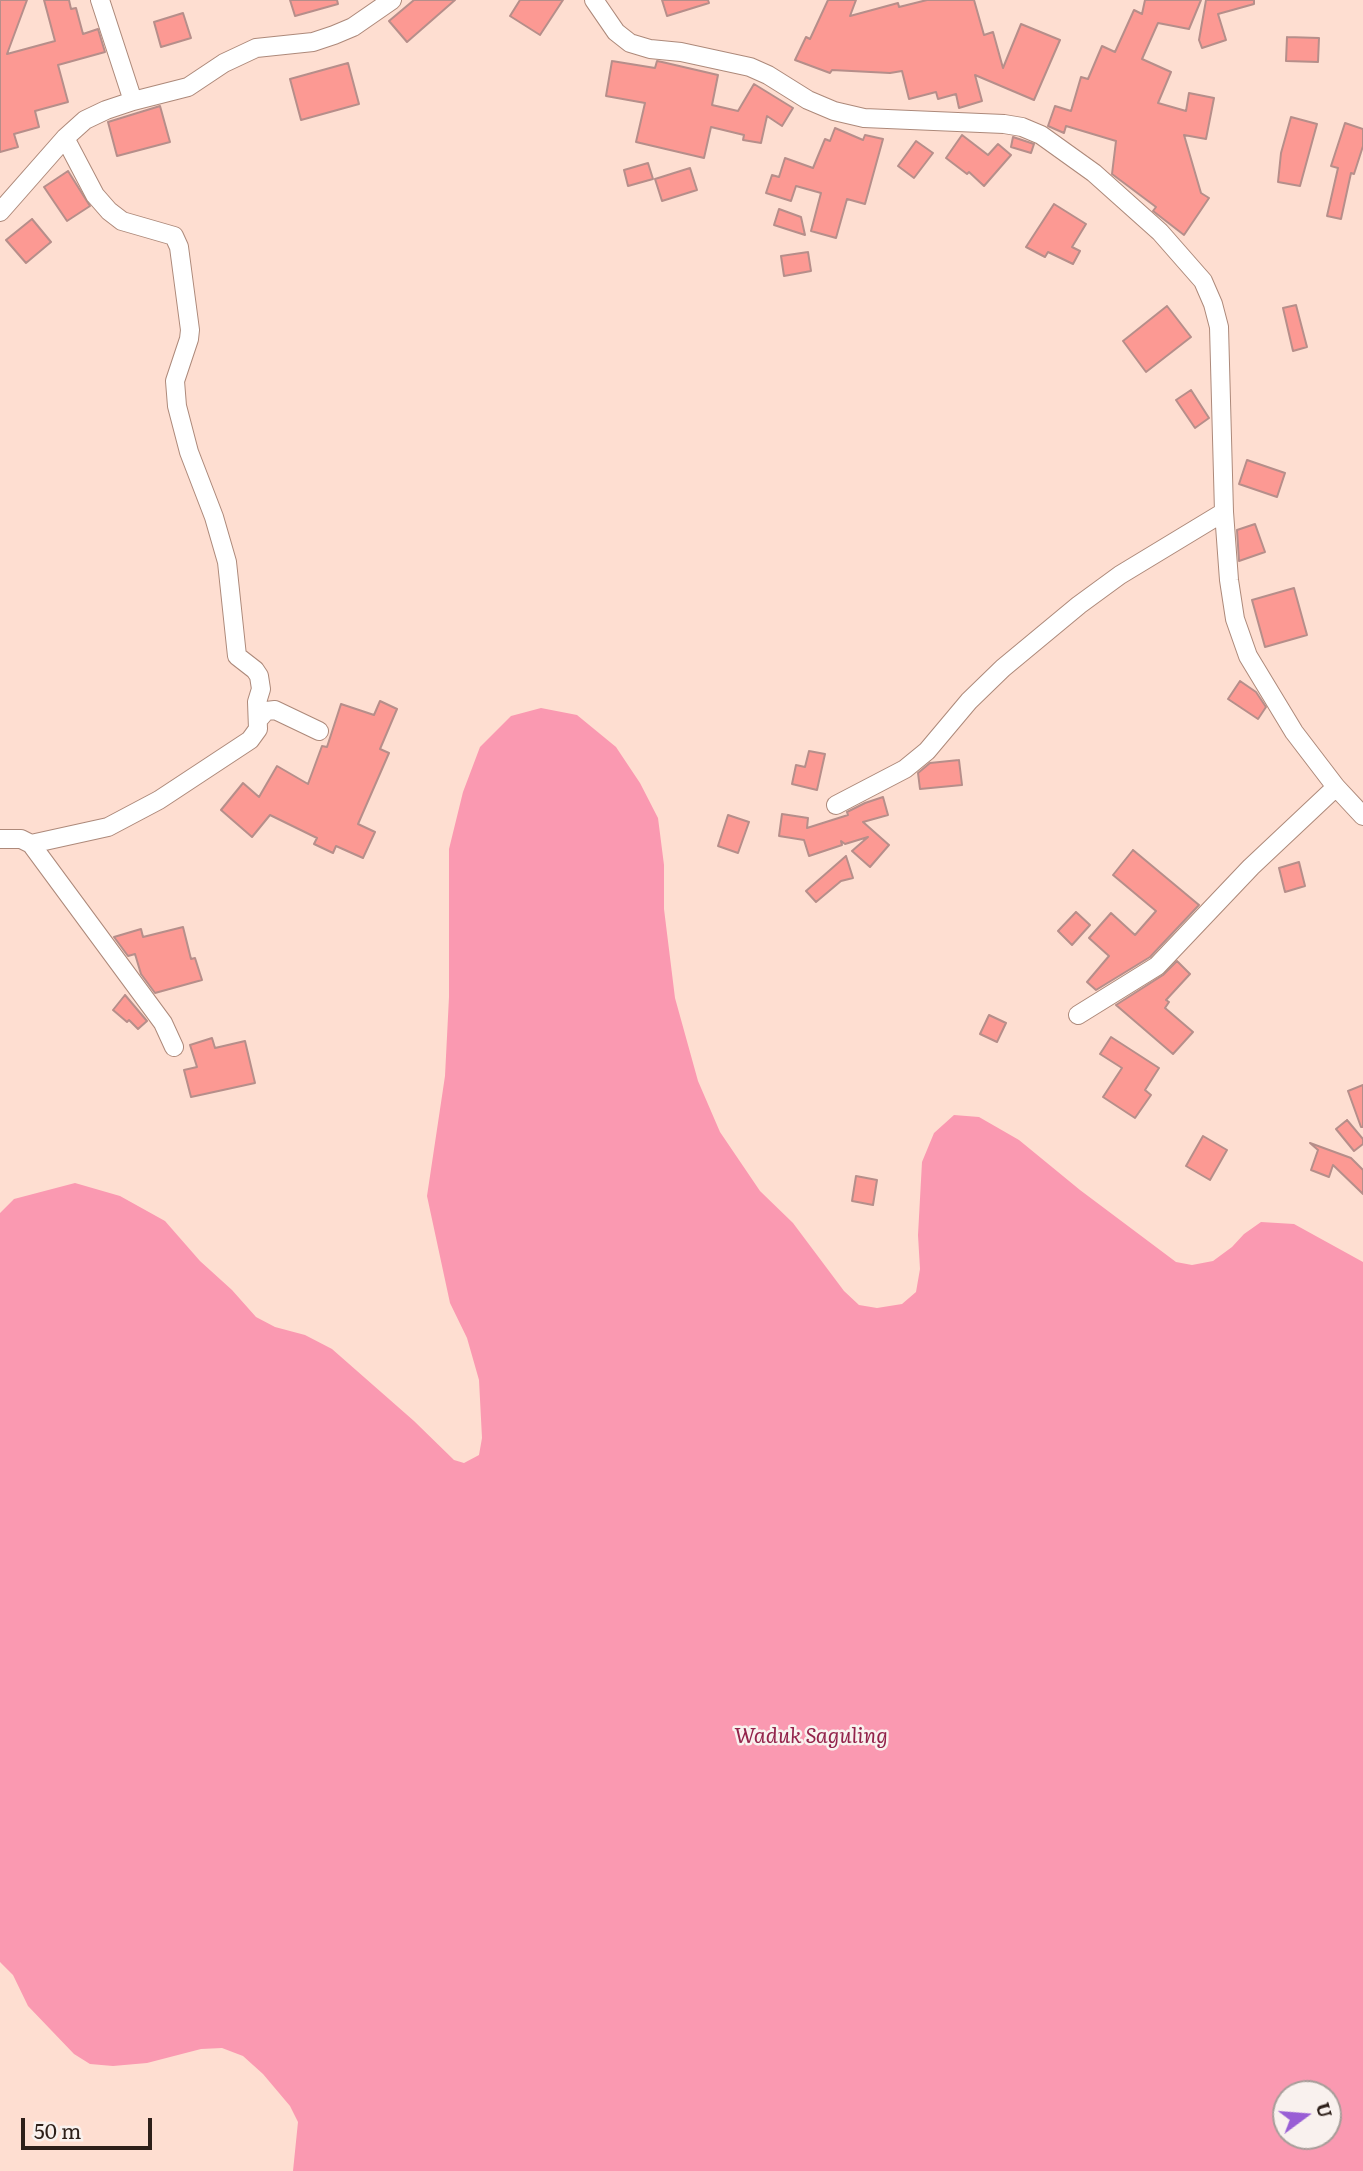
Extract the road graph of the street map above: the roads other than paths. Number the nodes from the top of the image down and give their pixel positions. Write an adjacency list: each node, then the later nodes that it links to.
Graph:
1 (100, 0): 4 (street)
2 (392, 0): 4 (street)
3 (594, 0): 7 (street)
4 (133, 101): 5 (street)
5 (65, 138): 6 (street); 8 (street)
6 (0, 212)
7 (1224, 512): 10 (street); 11 (street)
8 (259, 719): 9 (street); 14 (street)
9 (319, 731)
10 (1336, 787): 12 (street); 15 (street)
11 (836, 804)
12 (1363, 816)
13 (0, 839): 14 (street)
14 (32, 844): 16 (street)
15 (1078, 1015)
16 (174, 1047)

